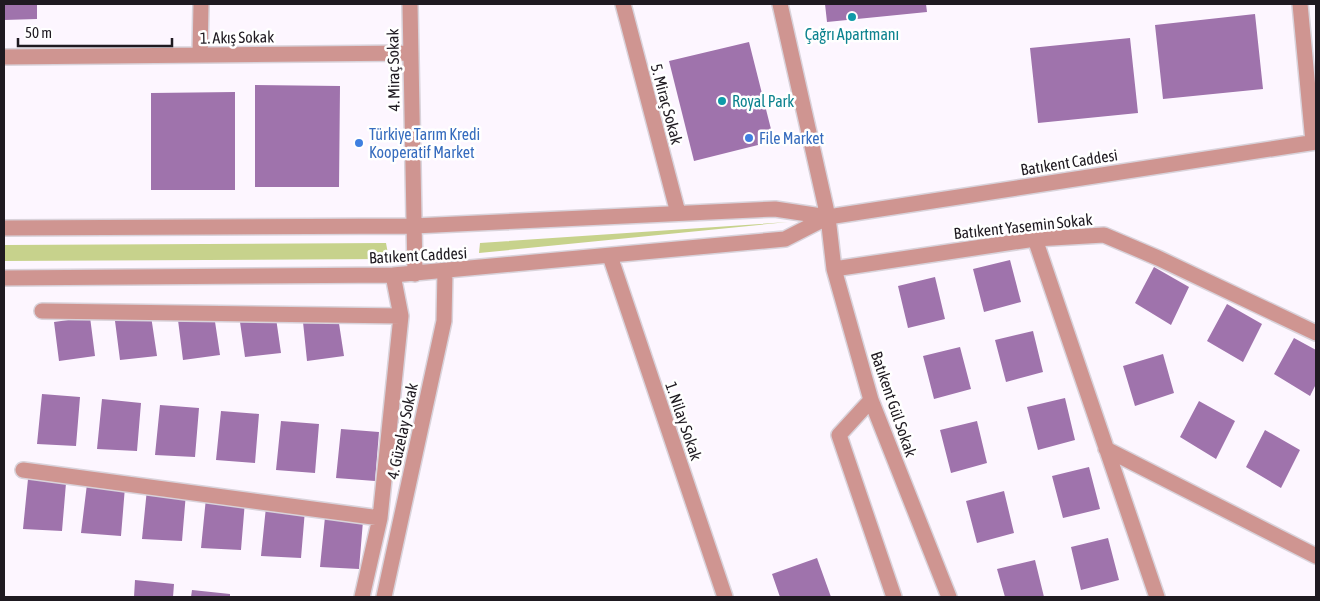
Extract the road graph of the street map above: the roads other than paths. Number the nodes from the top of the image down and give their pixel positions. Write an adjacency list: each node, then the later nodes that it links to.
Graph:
1 (200, 4): 7 (street)
2 (410, 4): 6 (street, 4. Miraç Sokak)
3 (623, 4): 10 (street, 5. Miraç Sokak)
4 (780, 4): 11 (street, Batıkent Gül Sokak)
5 (1300, 4): 9 (street)
6 (411, 53): 7 (street, 1. Akış Sokak); 12 (street, 4. Miraç Sokak)
7 (200, 55): 8 (street, 1. Akış Sokak)
8 (4, 57)
9 (1314, 142): 11 (street, Batıkent Caddesi)
10 (678, 213): 11 (street, Batıkent Caddesi); 12 (street, Batıkent Caddesi)
11 (828, 217): 15 (street, Batıkent Caddesi); 16 (street, Batıkent Gül Sokak)
12 (414, 226): 13 (street, Batıkent Caddesi); 18 (street, 4. Miraç Sokak)
13 (4, 228)
14 (1035, 239): 16 (street, Batıkent Yasemin Sokak); 23 (street, Batıkent Yasemin Sokak); 25 (street)
15 (610, 256): 17 (street, Batıkent Caddesi); 31 (street, 1. Nilay Sokak)
16 (834, 269): 24 (street, Batıkent Gül Sokak)
17 (445, 271): 18 (street, Batıkent Caddesi); 30 (street, 4. Güzelay Sokak)
18 (415, 274): 19 (street, Batıkent Caddesi)
19 (393, 275): 20 (street, Batıkent Caddesi); 22 (street)
20 (4, 278)
21 (42, 312): 22 (street)
22 (401, 316): 27 (street)
23 (1316, 333)
24 (871, 400): 32 (street); 33 (street, Batıkent Gül Sokak)
25 (1106, 449): 28 (street); 34 (street)
26 (23, 470): 27 (street)
27 (380, 518): 29 (street)
28 (1316, 556)
29 (362, 597)
30 (384, 597)
31 (725, 597)
32 (894, 597)
33 (949, 597)
34 (1157, 597)

